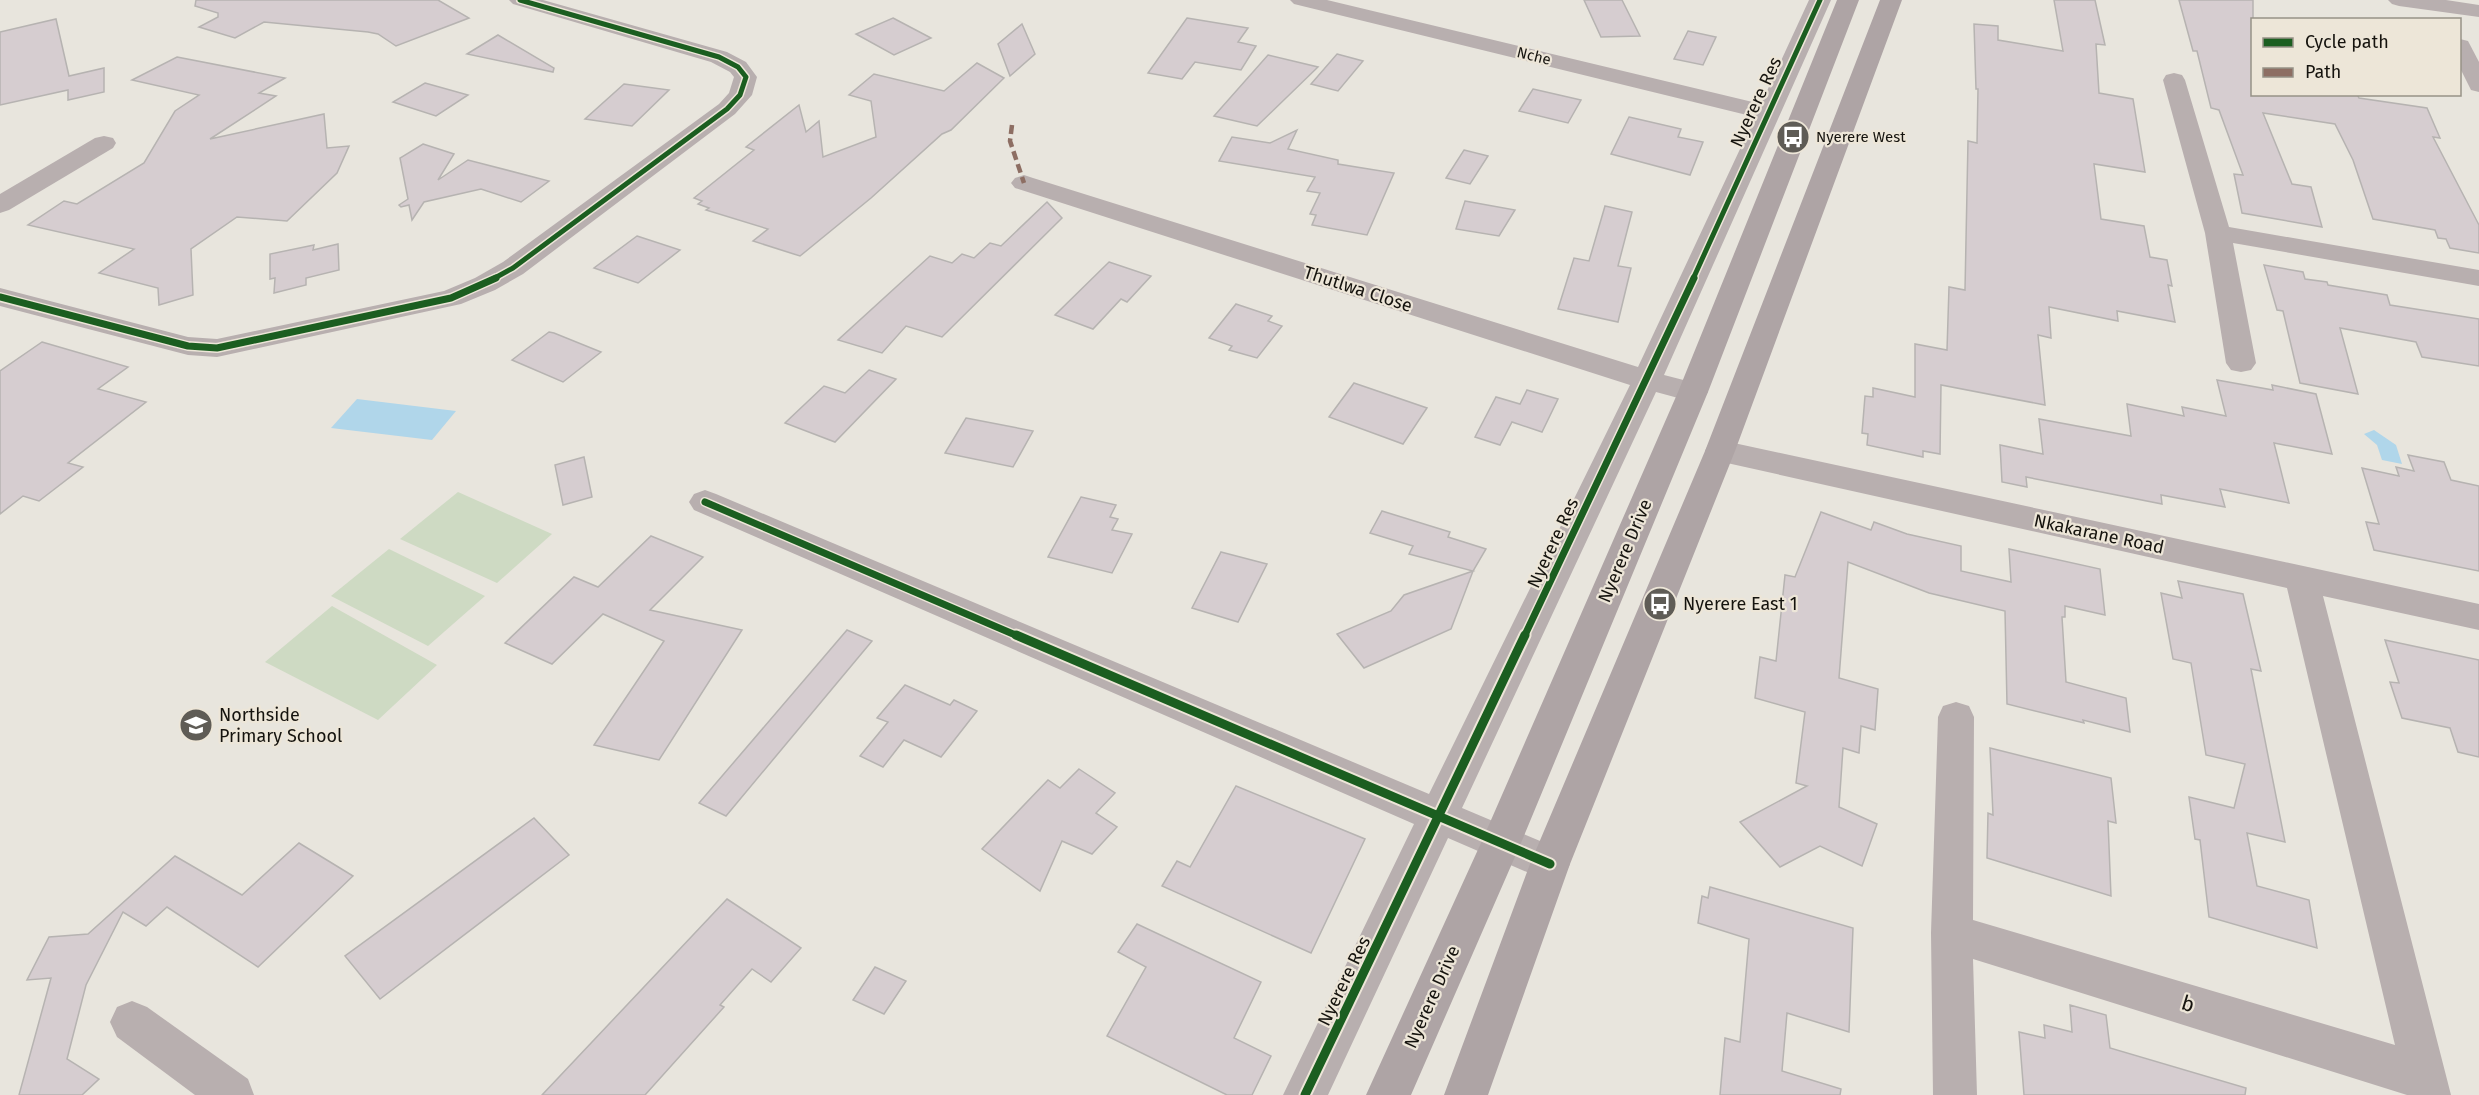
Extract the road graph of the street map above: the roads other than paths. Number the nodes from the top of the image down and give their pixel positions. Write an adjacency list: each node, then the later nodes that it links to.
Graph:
1 (520, 0): 18 (street)
2 (1301, 0): 12 (street, Nche)
3 (1820, 0): 12 (street, Nyerere Res)
4 (1848, 0): 21 (main road, Nyerere Drive)
5 (1891, 0): 22 (main road)
6 (2399, 0): 7 (street)
7 (2440, 9): 8 (street)
8 (2479, 11)
9 (2461, 48): 11 (street)
10 (2174, 80): 16 (street)
11 (2479, 85)
12 (1767, 113): 20 (street, Nyerere Res)
13 (104, 143): 15 (street)
14 (1024, 183): 20 (street, Thutlwa Close)
15 (0, 205)
16 (2218, 233): 17 (street); 19 (street)
17 (2479, 278)
18 (0, 297)
19 (2241, 363)
20 (1647, 380): 21 (street, Thutlwa Close); 27 (street, Nyerere Res)
21 (1693, 392): 28 (main road, Nyerere Drive)
22 (1720, 451): 24 (street, Nkakarane Road); 29 (main road)
23 (705, 502): 27 (street)
24 (2302, 578): 25 (street, Nkakarane Road); 32 (street)
25 (2479, 617)
26 (1956, 717): 30 (street)
27 (1440, 817): 28 (street); 34 (street, Nyerere Res)
28 (1501, 843): 29 (street); 35 (main road, Nyerere Drive)
29 (1550, 864): 36 (main road)
30 (1952, 933): 32 (street, b); 37 (street)
31 (132, 1022): 33 (street)
32 (2427, 1086)
33 (232, 1095)
34 (1305, 1095)
35 (1388, 1095)
36 (1466, 1095)
37 (1955, 1095)

